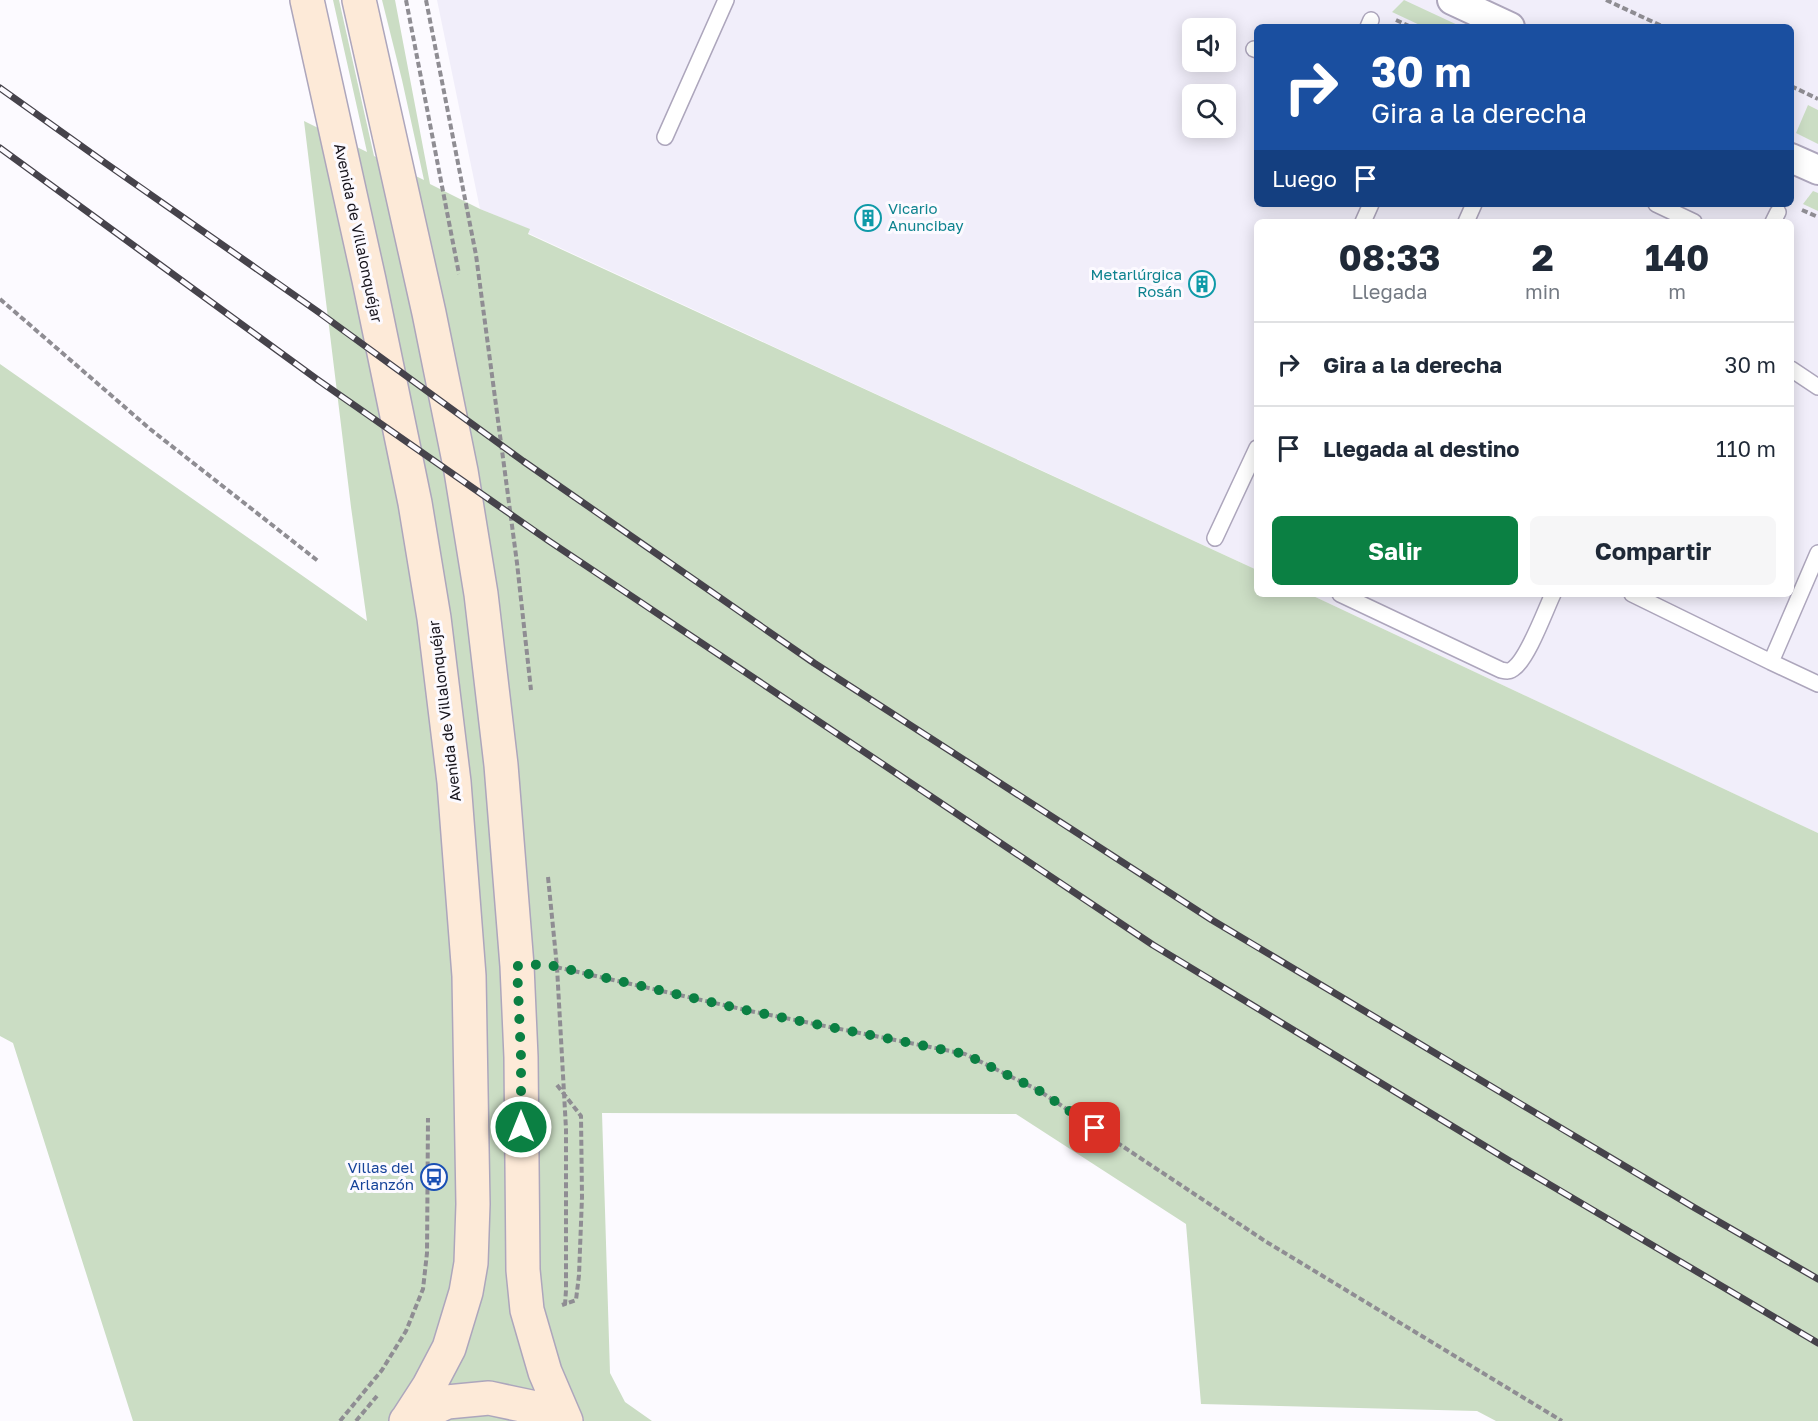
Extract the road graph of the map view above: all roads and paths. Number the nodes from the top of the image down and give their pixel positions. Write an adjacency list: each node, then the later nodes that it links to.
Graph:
1 (307, 0): 29 (street, Avenida de Villalonquéjar)
2 (360, 0): 27 (street)
3 (726, 0): 10 (lane)
4 (1452, 0): 6 (street)
5 (1606, 0): 7 (path)
6 (1504, 24)
7 (1658, 24)
8 (1794, 87): 9 (path)
9 (1818, 99)
10 (665, 137)
11 (1794, 159): 12 (street)
12 (1818, 170)
13 (1662, 207): 14 (lane)
14 (1688, 219)
15 (0, 299): 21 (path)
16 (1794, 371): 17 (lane)
17 (1818, 387)
18 (1254, 454): 19 (lane)
19 (1215, 538)
20 (1818, 552): 25 (lane)
21 (318, 561)
22 (1346, 597): 23 (lane)
23 (1552, 597)
24 (1638, 597): 25 (lane)
25 (1771, 662): 26 (lane)
26 (1818, 684)
27 (517, 966): 32 (street); 33 (path)
28 (428, 1118): 30 (path)
29 (406, 1420): 31 (street)
30 (340, 1421)
31 (558, 1421)
32 (566, 1421)
33 (1562, 1421)

